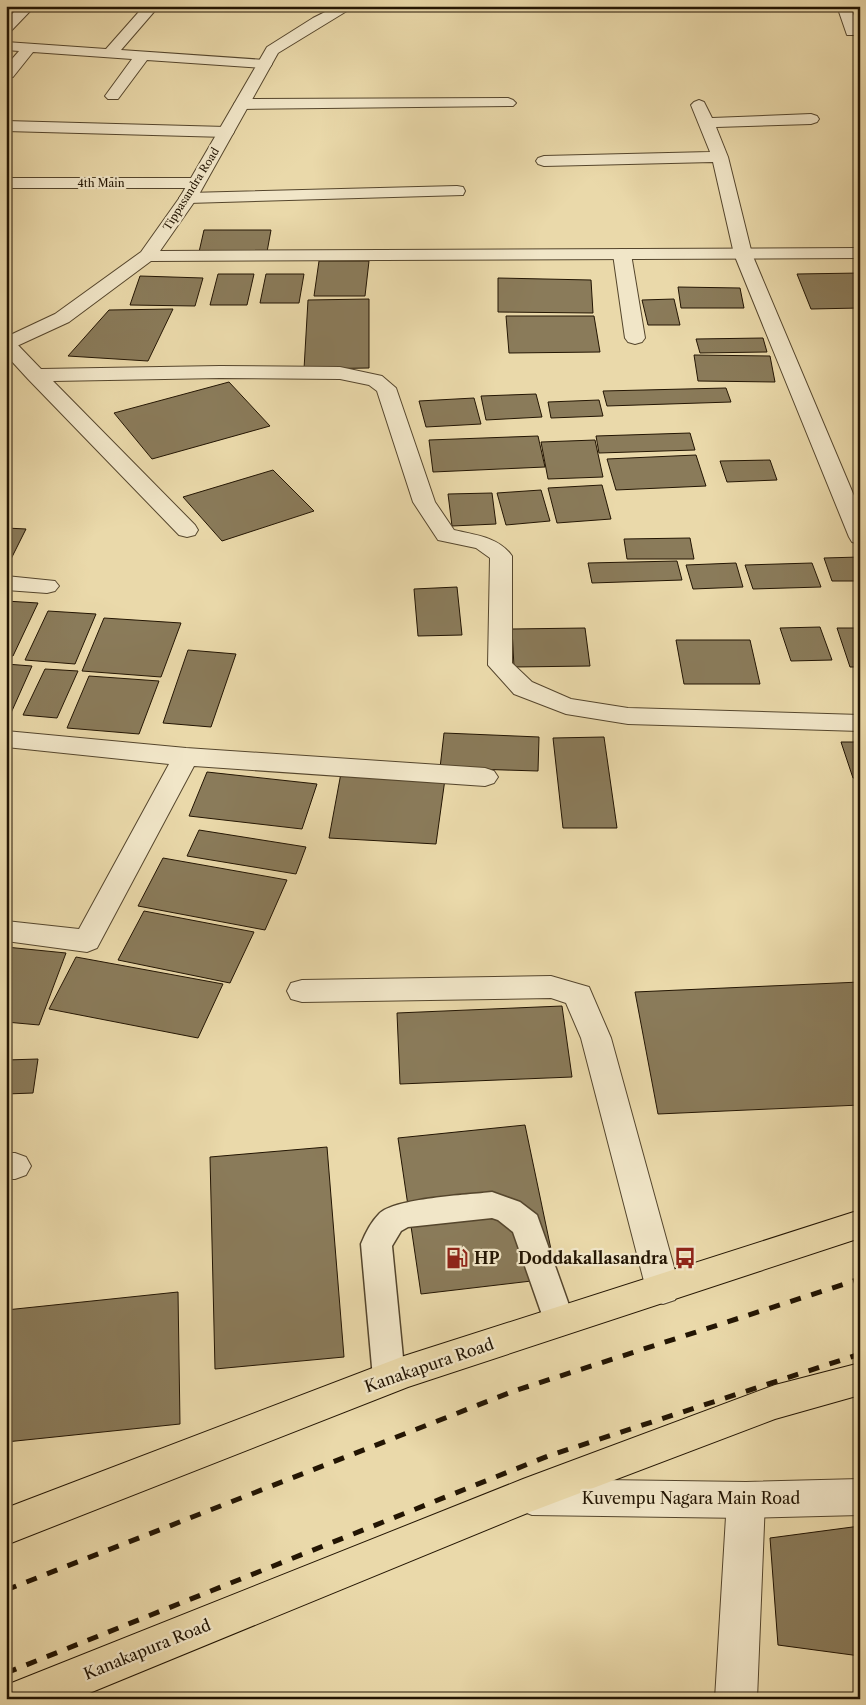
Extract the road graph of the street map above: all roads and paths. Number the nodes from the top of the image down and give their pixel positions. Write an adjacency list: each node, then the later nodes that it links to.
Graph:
1 (28, 6): 5 (street)
2 (152, 6): 9 (street)
3 (348, 6): 11 (street, Tippasandra Road)
4 (844, 6): 6 (street)
5 (6, 28)
6 (852, 32)
7 (6, 46): 8 (street)
8 (30, 47): 9 (street); 12 (street)
9 (110, 53): 10 (street)
10 (143, 55): 11 (street); 13 (street)
11 (265, 64): 15 (street, Tippasandra Road)
12 (8, 74)
13 (113, 96)
14 (508, 103): 15 (street)
15 (242, 104): 20 (street, Tippasandra Road)
16 (699, 105): 18 (street)
17 (811, 119): 18 (street)
18 (706, 122): 21 (street)
19 (6, 126): 20 (street)
20 (226, 132): 24 (street, Tippasandra Road)
21 (720, 158): 22 (street); 28 (street)
22 (544, 161)
23 (6, 183): 24 (street, 4th Main)
24 (192, 191): 25 (street, 4th Main); 29 (street, Tippasandra Road)
25 (457, 191)
26 (860, 253): 28 (street)
27 (622, 254): 28 (street); 29 (street); 30 (street)
28 (743, 254): 34 (street)
29 (147, 256): 31 (street, Tippasandra Road)
30 (635, 338)
31 (6, 345): 32 (street)
32 (36, 375): 33 (street); 37 (street)
33 (187, 530)
34 (860, 537)
35 (6, 583): 36 (street)
36 (47, 586)
37 (860, 723)
38 (6, 739): 39 (street)
39 (186, 757): 40 (street); 41 (street)
40 (485, 777)
41 (6, 931)
42 (302, 991): 44 (street)
43 (860, 1224): 44 (highway, Kanakapura Road)
44 (663, 1288): 45 (highway, Kanakapura Road)
45 (558, 1322): 46 (highway, Kanakapura Road); 46 (lane)
46 (389, 1378): 51 (highway, Kanakapura Road)
47 (860, 1379): 48 (highway, Kanakapura Road)
48 (523, 1497): 50 (street, Kuvempu Nagara Main Road); 52 (highway, Kanakapura Road)
49 (860, 1497): 50 (street, Kuvempu Nagara Main Road)
50 (746, 1500): 53 (street)
51 (6, 1527)
52 (24, 1699)
53 (736, 1699)

